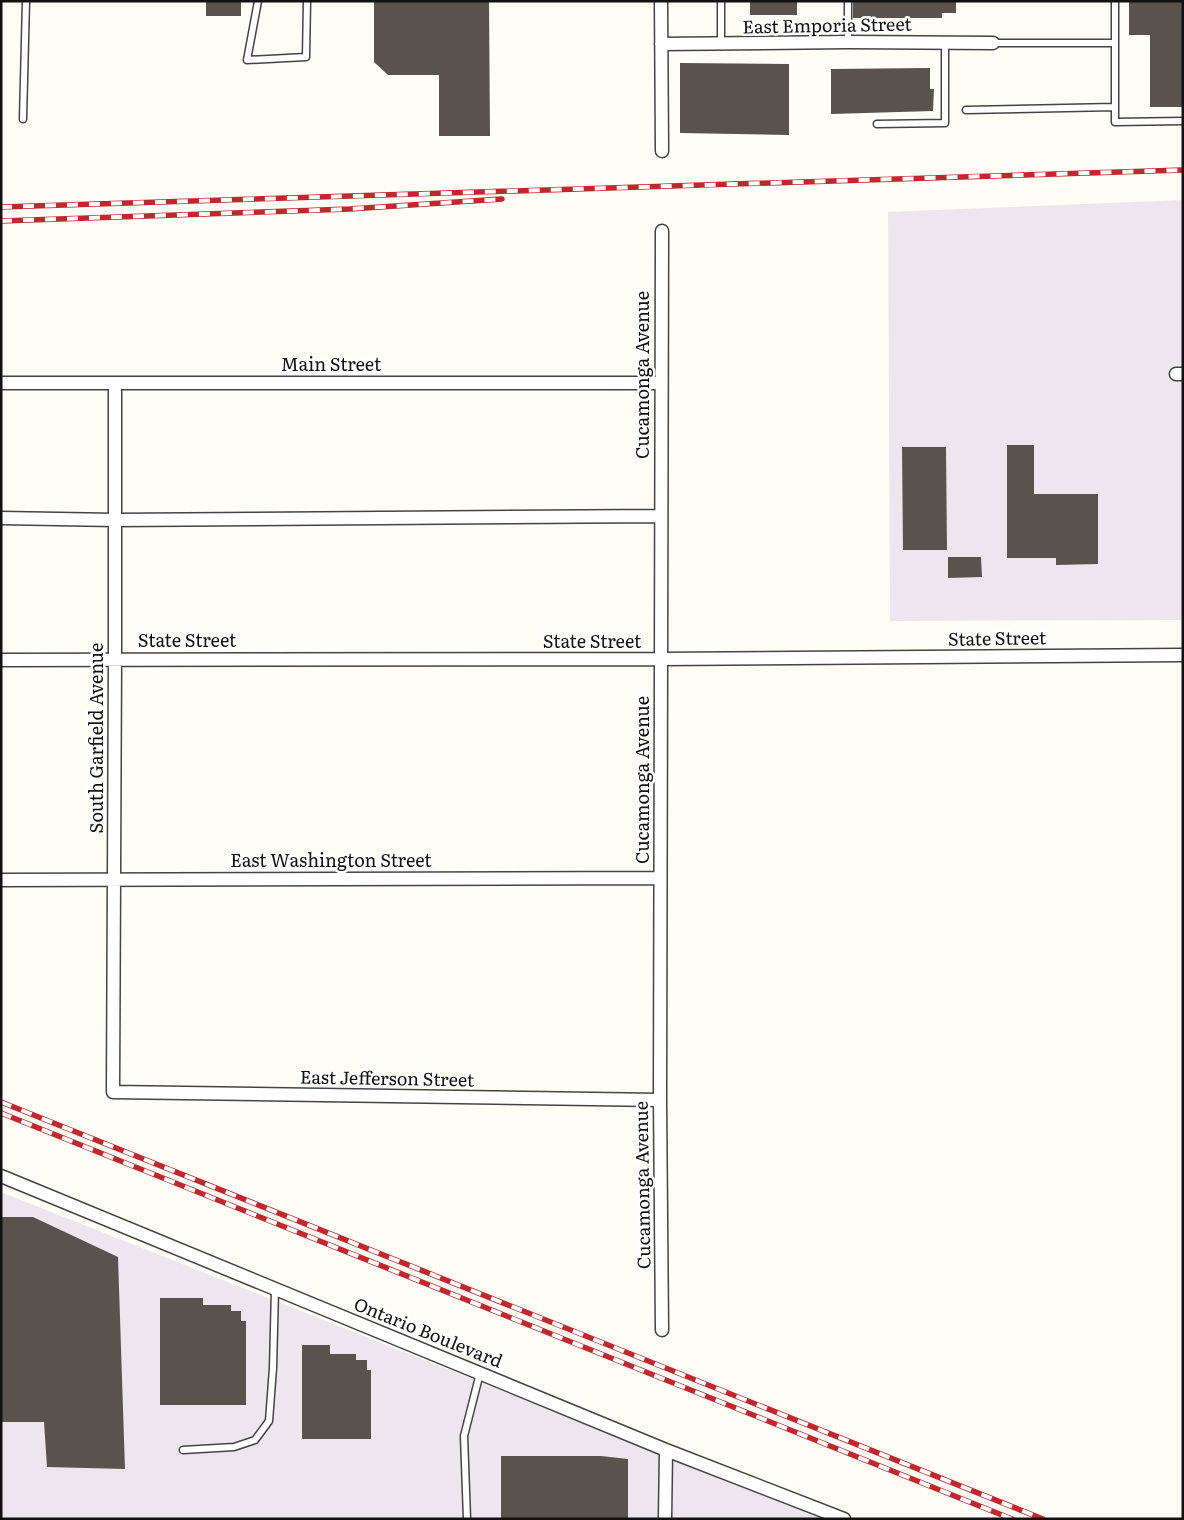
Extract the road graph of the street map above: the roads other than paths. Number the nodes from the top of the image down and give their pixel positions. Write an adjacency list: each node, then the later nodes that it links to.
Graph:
1 (26, 1): 16 (lane)
2 (258, 1): 3 (lane)
3 (307, 1)
4 (661, 1): 12 (street)
5 (720, 1): 13 (lane)
6 (848, 1): 8 (lane)
7 (1115, 1): 11 (lane)
8 (848, 42): 9 (street, East Emporia Street); 13 (street, East Emporia Street)
9 (945, 43): 10 (street, East Emporia Street); 18 (lane)
10 (993, 43): 11 (lane)
11 (1115, 43): 14 (lane)
12 (661, 44): 13 (street, East Emporia Street); 19 (street)
13 (721, 45)
14 (1115, 107): 15 (lane); 17 (lane)
15 (966, 110)
16 (23, 119)
17 (1183, 121)
18 (877, 124)
19 (662, 151)
20 (662, 231): 23 (street, Cucamonga Avenue)
21 (1, 383): 22 (street, Main Street)
22 (114, 383): 23 (street, Main Street); 26 (street, South Garfield Avenue)
23 (660, 383): 24 (street, Cucamonga Avenue)
24 (660, 516): 26 (street); 29 (street, Cucamonga Avenue)
25 (1, 518): 26 (street)
26 (115, 520): 28 (street, South Garfield Avenue)
27 (1183, 655): 29 (street, State Street)
28 (115, 659): 29 (street, State Street); 30 (street, State Street); 32 (street, South Garfield Avenue)
29 (660, 659): 31 (street, Cucamonga Avenue)
30 (1, 660)
31 (660, 878): 32 (street, East Washington Street); 35 (street, Cucamonga Avenue)
32 (114, 879): 33 (street, East Washington Street); 34 (street, South Garfield Avenue)
33 (1, 880)
34 (113, 1092): 35 (street, East Jefferson Street)
35 (660, 1100): 38 (street, Cucamonga Avenue)
36 (1, 1176): 37 (street, Ontario Boulevard)
37 (275, 1288): 39 (street, Ontario Boulevard); 40 (lane)
38 (662, 1330)
39 (480, 1373): 41 (street, Ontario Boulevard); 42 (lane)
40 (183, 1450)
41 (666, 1450): 43 (street); 44 (street, Ontario Boulevard)
42 (467, 1519)
43 (665, 1519)
44 (844, 1519)

